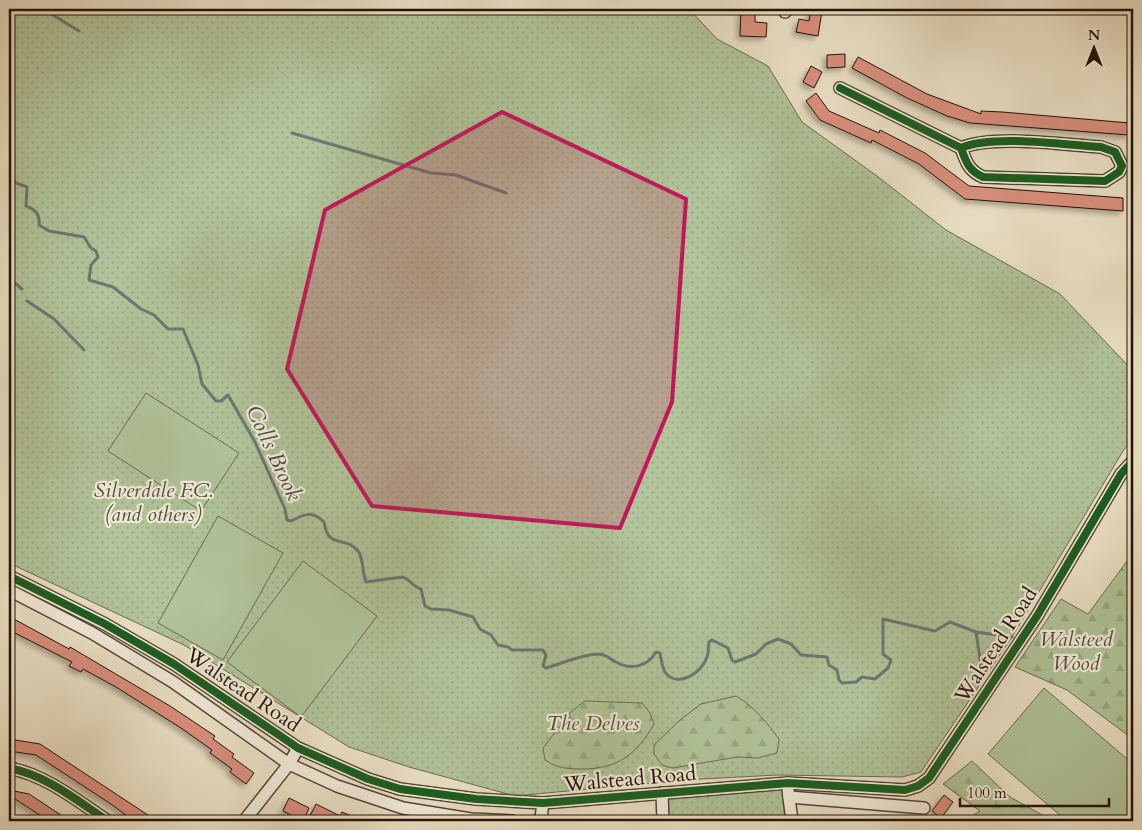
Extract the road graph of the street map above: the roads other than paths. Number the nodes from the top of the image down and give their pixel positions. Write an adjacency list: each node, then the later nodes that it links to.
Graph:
1 (840, 88): 2 (street)
2 (961, 148): 3 (street); 3 (street)
3 (1128, 166)
4 (1133, 461): 10 (street, Walstead Road)
5 (10, 583): 6 (street, Walstead Road); 7 (street, Walstead Road)
6 (298, 748): 7 (street); 13 (street, Walstead Road)
7 (289, 764): 17 (street); 18 (street, Walstead Road)
8 (9, 768): 16 (street)
9 (788, 784): 10 (street, Walstead Road); 11 (street, Walstead Road); 12 (street)
10 (904, 790): 14 (street)
11 (662, 793): 13 (street, Walstead Road); 20 (street)
12 (789, 797): 14 (street); 21 (street)
13 (543, 803): 19 (street, Walstead Road)
14 (907, 806): 15 (street)
15 (924, 808)
16 (108, 821)
17 (244, 821)
18 (513, 821)
19 (536, 821)
20 (663, 821)
21 (792, 821)

